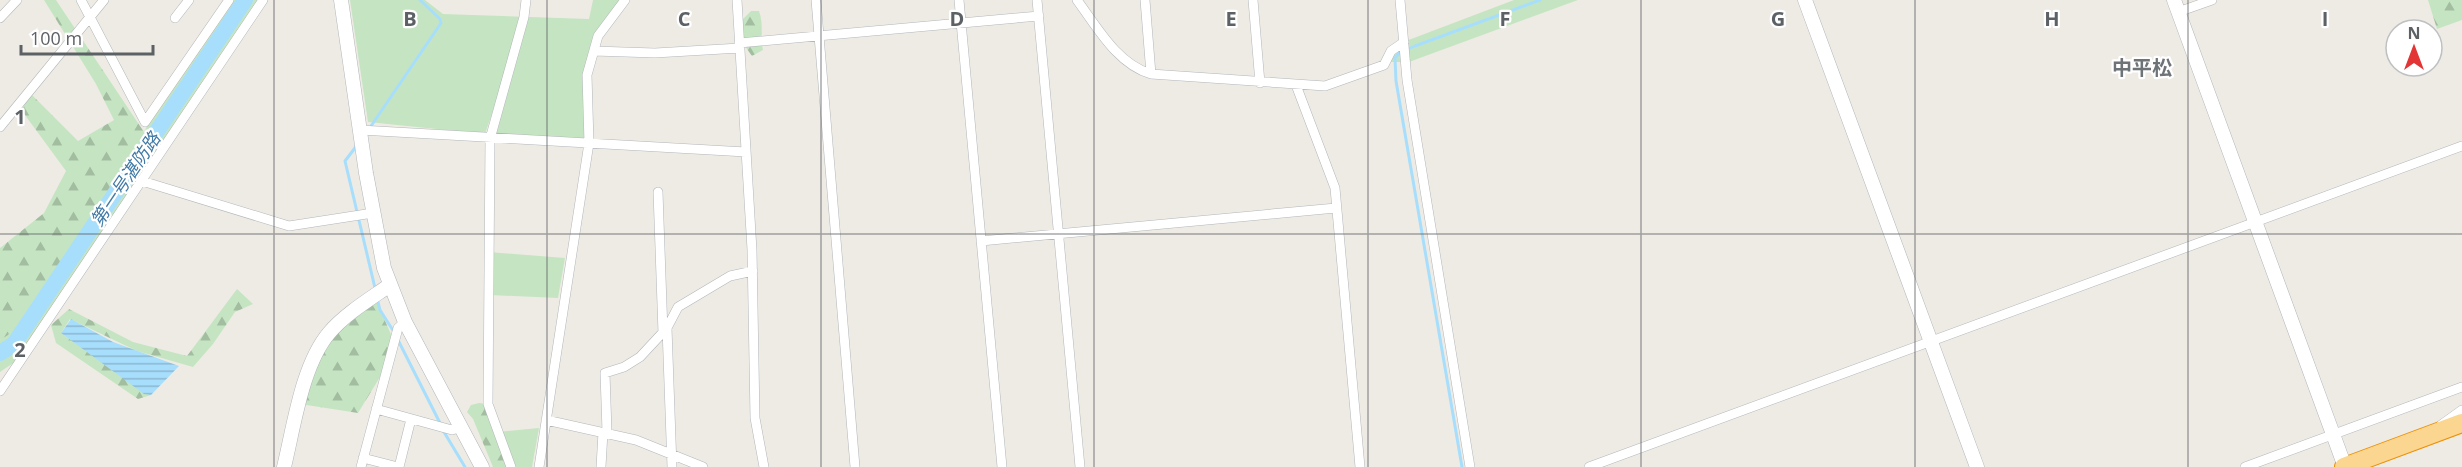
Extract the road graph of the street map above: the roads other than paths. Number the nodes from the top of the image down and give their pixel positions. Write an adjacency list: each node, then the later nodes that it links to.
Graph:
1 (17, 0): 23 (street)
2 (81, 0): 22 (street)
3 (104, 0): 22 (street)
4 (189, 0): 24 (street)
5 (229, 0): 22 (street)
6 (263, 0): 39 (street)
7 (341, 0): 34 (street)
8 (625, 0): 29 (street)
9 (736, 0): 28 (street)
10 (816, 0): 26 (street)
11 (959, 0): 25 (street)
12 (1037, 0): 21 (street)
13 (1077, 0): 30 (street)
14 (1145, 0): 30 (street)
15 (1253, 0): 31 (street)
16 (1400, 0): 27 (street)
17 (1805, 0): 50 (street)
18 (2212, 0): 20 (street)
19 (524, 1): 35 (street)
20 (2176, 6): 43 (street)
21 (1039, 16): 25 (street); 44 (street)
22 (90, 17): 33 (street)
23 (0, 18)
24 (175, 18)
25 (961, 24): 26 (street); 45 (street)
26 (819, 37): 28 (street); 73 (street)
27 (1404, 42): 32 (street); 77 (street)
28 (739, 45): 29 (street); 38 (street)
29 (594, 51): 36 (street)
30 (1151, 74): 31 (street)
31 (1260, 83): 32 (street)
32 (1296, 84): 41 (street)
33 (0, 127)
34 (360, 130): 35 (street); 42 (street)
35 (490, 139): 36 (street); 67 (street)
36 (589, 143): 38 (street); 56 (street)
37 (2462, 146): 43 (street)
38 (746, 152): 46 (street)
39 (142, 181): 42 (street); 52 (street)
40 (658, 192): 49 (street)
41 (1336, 208): 44 (street); 76 (street)
42 (373, 213): 47 (street)
43 (2255, 223): 50 (street); 60 (street)
44 (1059, 233): 45 (street); 75 (street)
45 (981, 241): 74 (street)
46 (753, 271): 49 (street); 72 (street)
47 (390, 285): 48 (street); 65 (street)
48 (405, 322): 53 (street); 58 (street)
49 (665, 330): 59 (street); 62 (street)
50 (1930, 341): 78 (street); 79 (street)
51 (2462, 387): 60 (street)
52 (0, 391)
53 (376, 409): 55 (street); 63 (street)
54 (2462, 410): 61 (street)
55 (411, 419): 58 (street); 66 (street)
56 (546, 420): 59 (street); 68 (street)
57 (2462, 423): 61 (highway)
58 (462, 427): 64 (street)
59 (605, 432): 62 (street); 69 (street)
60 (2333, 434): 80 (street); 81 (street)
61 (2422, 438): 81 (highway)
62 (672, 455): 70 (street); 71 (street)
63 (362, 463): 66 (street)
64 (478, 464)
65 (284, 467)
66 (398, 467)
67 (511, 467)
68 (539, 467)
69 (601, 467)
70 (672, 467)
71 (704, 467)
72 (764, 467)
73 (855, 467)
74 (1002, 467)
75 (1080, 467)
76 (1360, 467)
77 (1470, 467)
78 (1589, 467)
79 (1977, 467)
80 (2245, 467)
81 (2345, 467)

